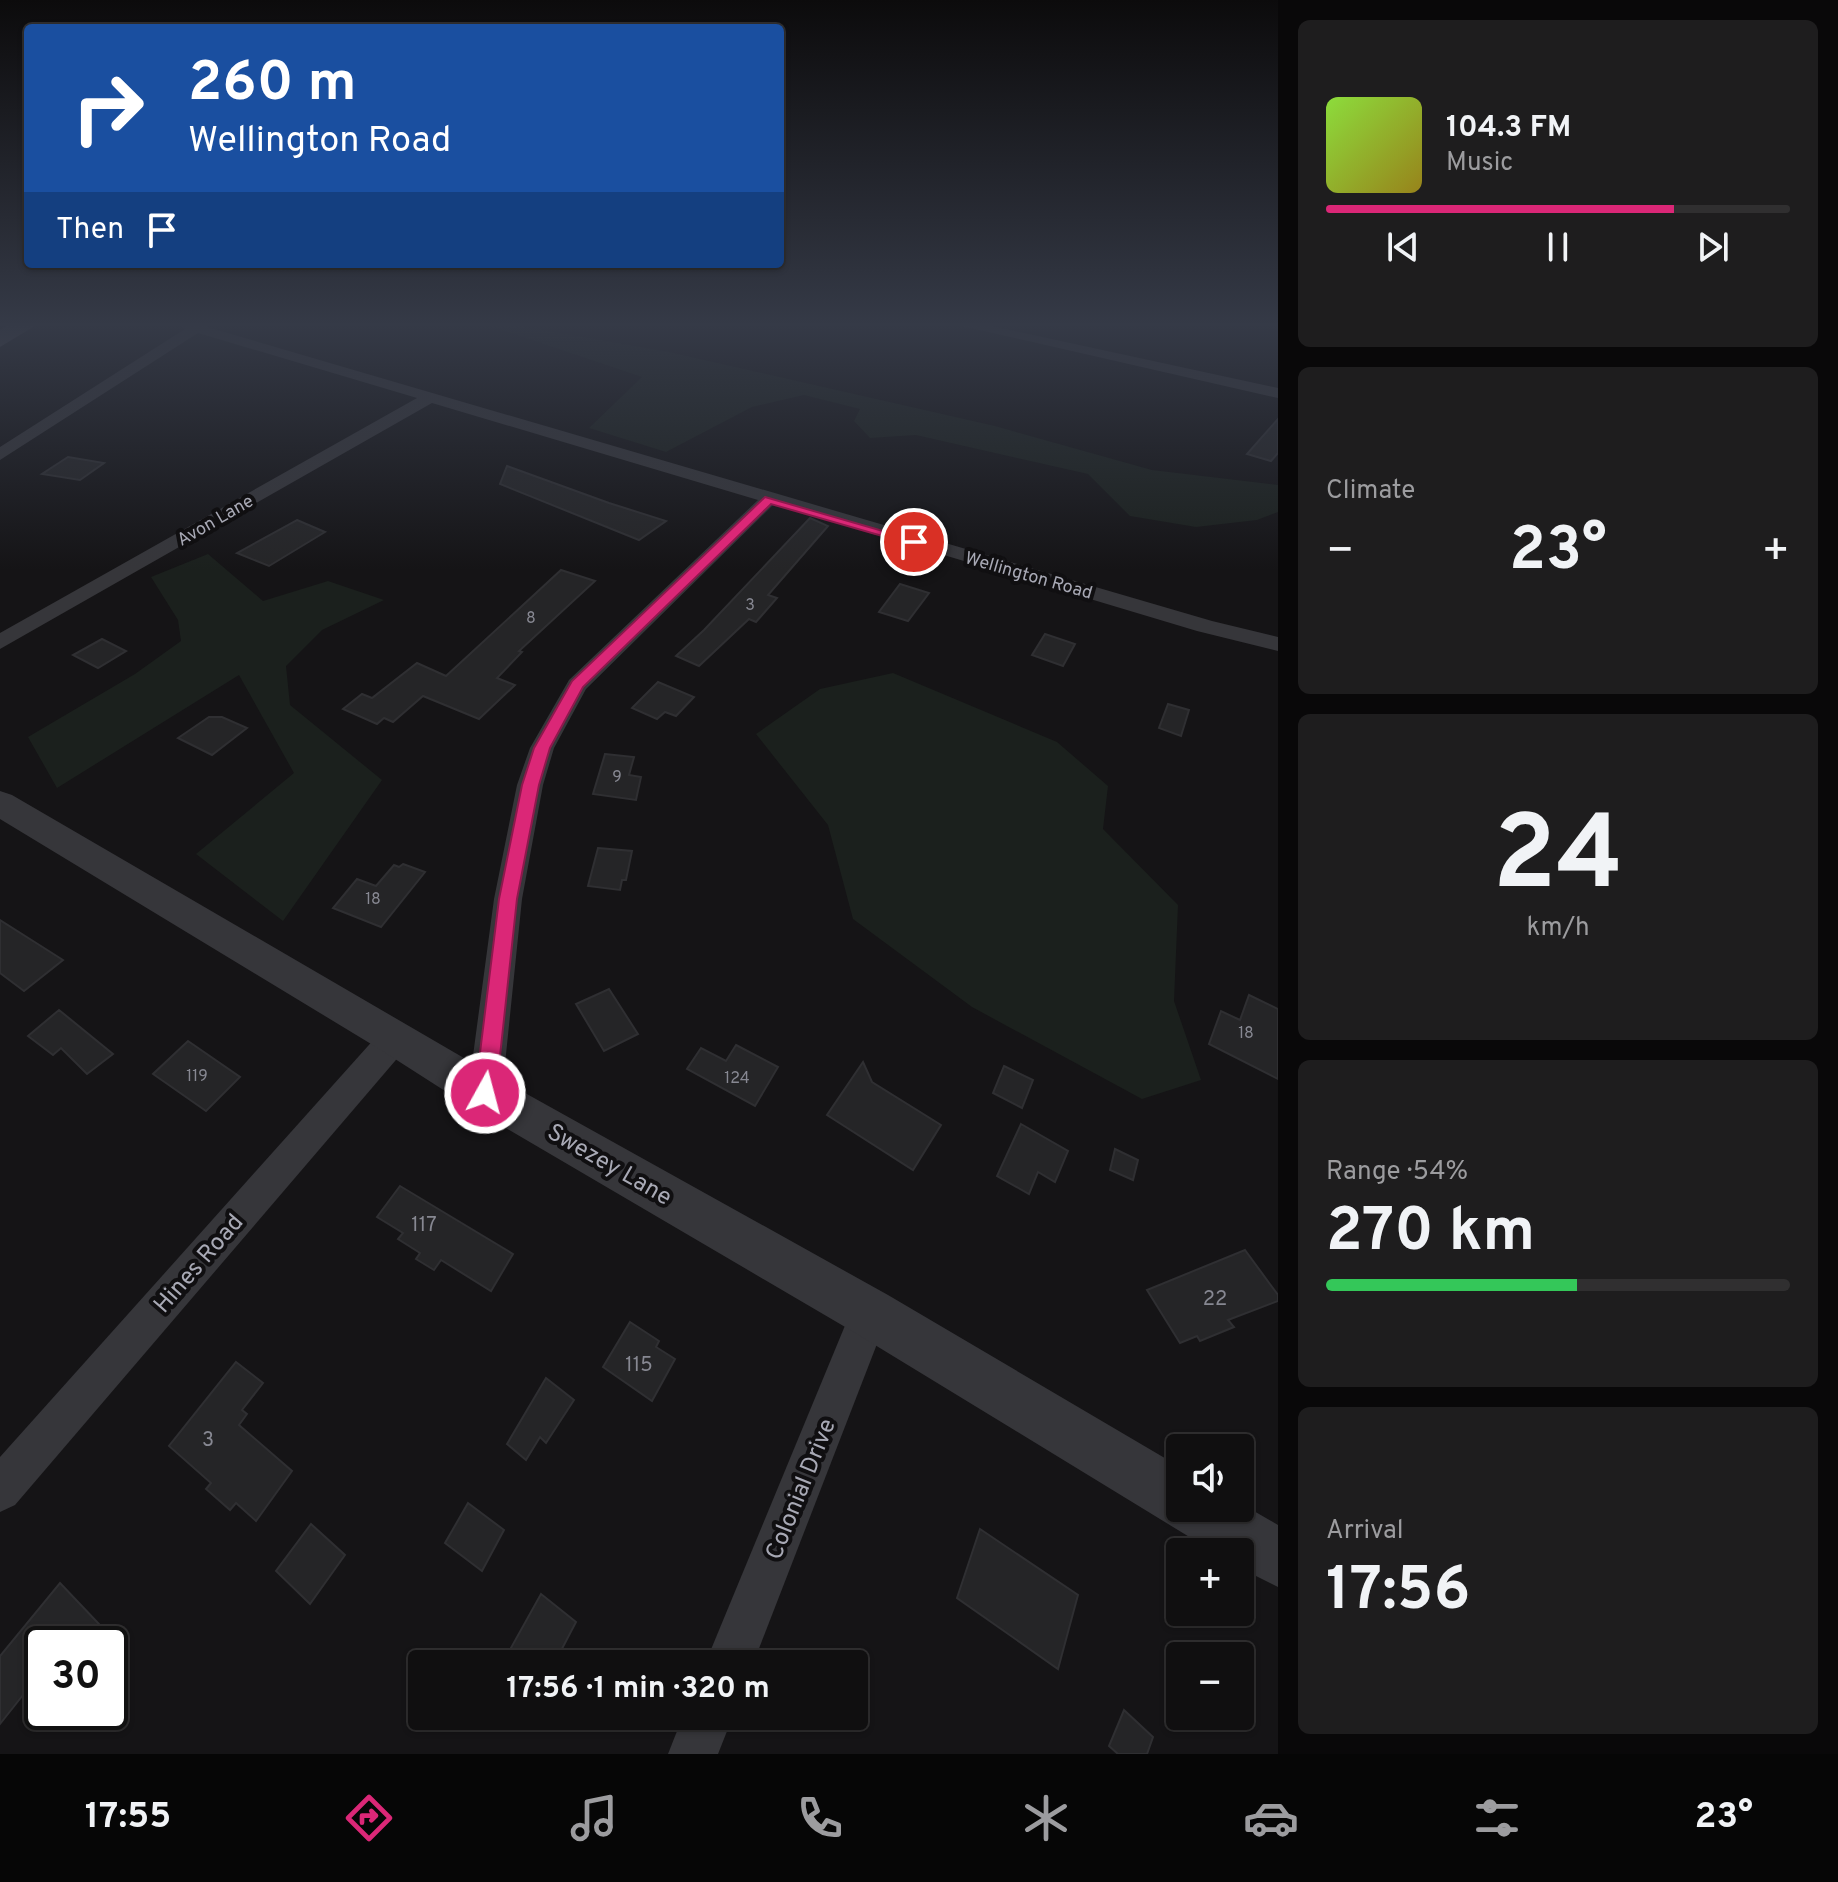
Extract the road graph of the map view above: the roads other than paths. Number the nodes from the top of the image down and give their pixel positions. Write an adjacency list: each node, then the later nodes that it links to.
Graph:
1 (74, 406): 4 (street)
2 (415, 406): 6 (street, Avon Lane)
3 (455, 406): 5 (street, Wellington Road)
4 (0, 455)
5 (769, 499): 7 (street, Wellington Road); 10 (street)
6 (0, 642)
7 (1278, 644)
8 (0, 803): 9 (street, Swezey Lane)
9 (396, 1037): 10 (street, Swezey Lane); 12 (street, Hines Road)
10 (485, 1093): 11 (street, Swezey Lane)
11 (870, 1313): 13 (street, Swezey Lane); 16 (street, Colonial Drive)
12 (0, 1490)
13 (1166, 1491)
14 (1218, 1522): 15 (street)
15 (1278, 1558)
16 (735, 1650)
17 (702, 1730): 18 (street)
18 (693, 1754)

